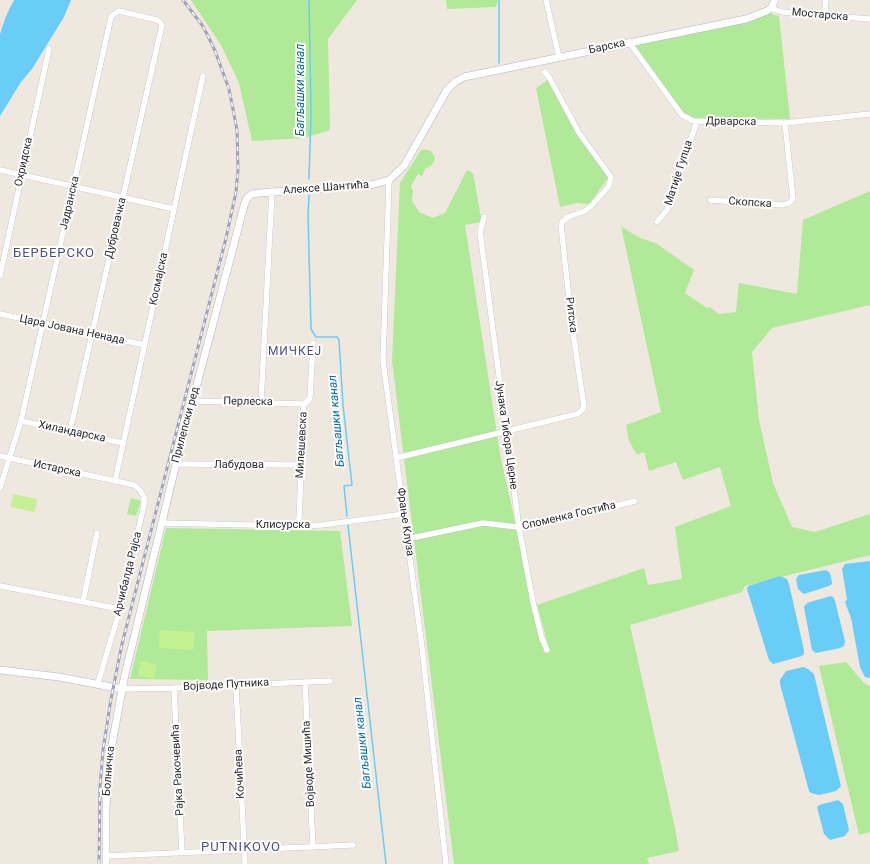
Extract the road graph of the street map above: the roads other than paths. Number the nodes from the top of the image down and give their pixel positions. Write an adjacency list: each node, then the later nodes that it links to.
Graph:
1 (546, 0): 10 (street)
2 (775, 0): 4 (street)
3 (826, 0): 5 (street)
4 (770, 8): 5 (street, Мостарска); 8 (street, Барска)
5 (825, 16): 6 (street, Мостарска)
6 (870, 19)
7 (162, 25): 20 (street, Јадранска); 22 (street, Дубровачка)
8 (629, 42): 10 (street, Барска); 15 (street, Дрварска)
9 (50, 49): 18 (street, Охридска)
10 (559, 57): 13 (street, Барска)
11 (545, 72): 38 (street, Ритска)
12 (203, 76): 24 (street, Космајска)
13 (446, 92): 19 (street, Алексе Шантића)
14 (870, 114): 16 (street, Дрварска)
15 (697, 121): 16 (street, Дрварска); 26 (street, Матије Гупца)
16 (785, 123): 23 (street, Скопска)
17 (0, 170): 18 (street)
18 (22, 175): 20 (street); 27 (street, Охридска)
19 (389, 180): 21 (street, Алексе Шантића); 41 (street, Фрање Клуза)
20 (73, 187): 22 (street); 29 (street, Јадранска)
21 (272, 191): 33 (street, Прилепски ред); 34 (street, Алексе Шантића)
22 (123, 198): 24 (street); 30 (street, Дубровачка)
23 (710, 200)
24 (174, 209): 32 (street, Космајска)
25 (484, 217): 38 (street, Јунака Тибора Церне)
26 (657, 222)
27 (0, 276)
28 (0, 314): 29 (street, Цара Јована Ненада)
29 (43, 323): 30 (street, Цара Јована Ненада); 36 (street, Јадранска)
30 (92, 334): 32 (street, Цара Јована Ненада); 37 (street, Дубровачка)
31 (313, 343): 35 (street, Милешевска)
32 (144, 345): 39 (street, Космајска)
33 (192, 401): 34 (street, Перлеска); 43 (street, Прилепски ред)
34 (261, 402): 35 (street, Перлеска)
35 (304, 404): 44 (street, Милешевска)
36 (21, 421): 37 (street, Хиландарска); 42 (street, Јадранска)
37 (70, 431): 39 (street, Хиландарска)
38 (506, 432): 41 (street, Ритска); 51 (street, Јунака Тибора Церне)
39 (123, 443): 45 (street, Космајска)
40 (0, 456): 42 (street, Истарска)
41 (396, 458): 48 (street, Фрање Клуза)
42 (9, 459): 45 (street, Истарска); 46 (street, Јадранска)
43 (176, 464): 44 (street, Лабудова); 49 (street, Прилепски ред)
44 (301, 466): 50 (street, Милешевска)
45 (115, 481): 56 (street, Арчибалда Рајса)
46 (0, 488)
47 (635, 501): 51 (street, Споменка Гостића)
48 (404, 514): 50 (street, Клисурска); 53 (street, Фрање Клуза)
49 (161, 522): 50 (street, Клисурска); 59 (street, Прилепски ред)
50 (297, 526)
51 (519, 528): 53 (street, Споменка Гостића); 57 (street, Јунака Тибора Церне)
52 (96, 533): 55 (street)
53 (408, 539): 73 (street, Фрање Клуза)
54 (0, 586): 55 (street)
55 (83, 602): 56 (street)
56 (120, 609): 62 (street, Арчибалда Рајса)
57 (547, 650)
58 (0, 670): 62 (street)
59 (124, 679): 65 (street, Болничка)
60 (330, 681): 61 (street, Војводе Путника)
61 (304, 682): 63 (street, Војводе Путника); 67 (street, Војводе Мишића)
62 (98, 683): 65 (street)
63 (236, 685): 64 (street, Војводе Путника); 68 (street, Кочићева)
64 (174, 688): 65 (street, Војводе Путника); 69 (street, Рајка Ракочевића)
65 (122, 689): 70 (street, Болничка)
66 (353, 845): 67 (street)
67 (312, 847): 68 (street)
68 (244, 850): 69 (street); 72 (street, Кочићева)
69 (182, 853): 70 (street)
70 (106, 856): 71 (street, Болничка)
71 (106, 864)
72 (245, 864)
73 (446, 864)

